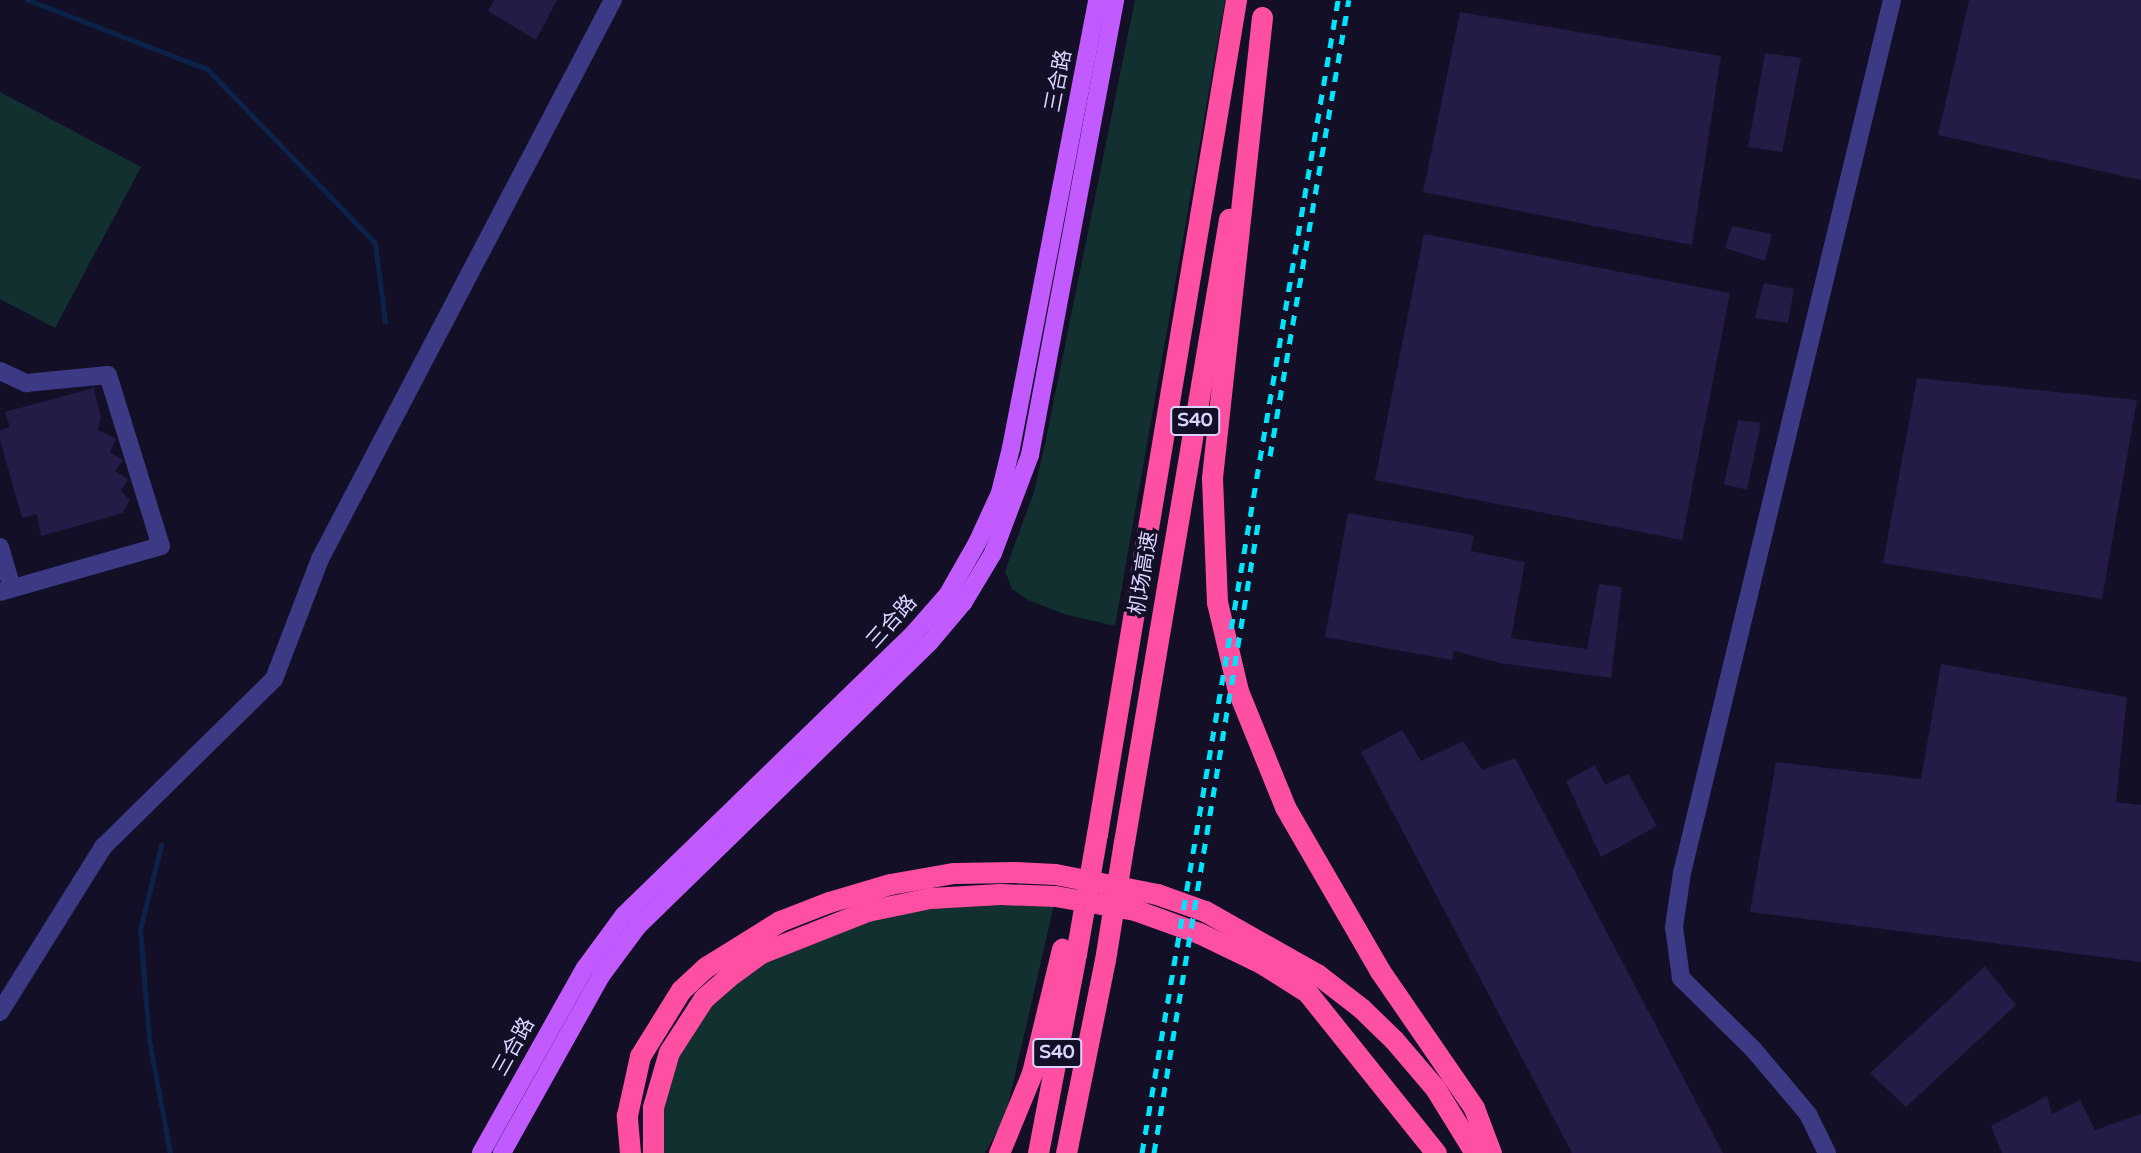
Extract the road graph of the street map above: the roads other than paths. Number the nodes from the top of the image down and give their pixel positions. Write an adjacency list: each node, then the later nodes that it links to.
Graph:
1 (614, 0): 11 (street)
2 (1097, 0): 12 (main road, 三合路)
3 (1115, 0): 13 (main road, 三合路)
4 (1236, 0): 10 (highway, 机场高速 / S40, bridge)
5 (1892, 0): 22 (street)
6 (1264, 9): 18 (highway, 机场高速 / S40, bridge); 21 (highway)
7 (0, 370): 9 (street)
8 (0, 547): 9 (street)
9 (6, 590)
10 (1069, 951): 16 (highway); 17 (highway, 机场高速 / S40)
11 (0, 1012)
12 (481, 1153)
13 (502, 1153)
14 (630, 1153): 20 (highway)
15 (653, 1153): 19 (highway)
16 (999, 1153)
17 (1038, 1153)
18 (1066, 1153)
19 (1436, 1153)
20 (1475, 1153)
21 (1491, 1153)
22 (1827, 1153)

